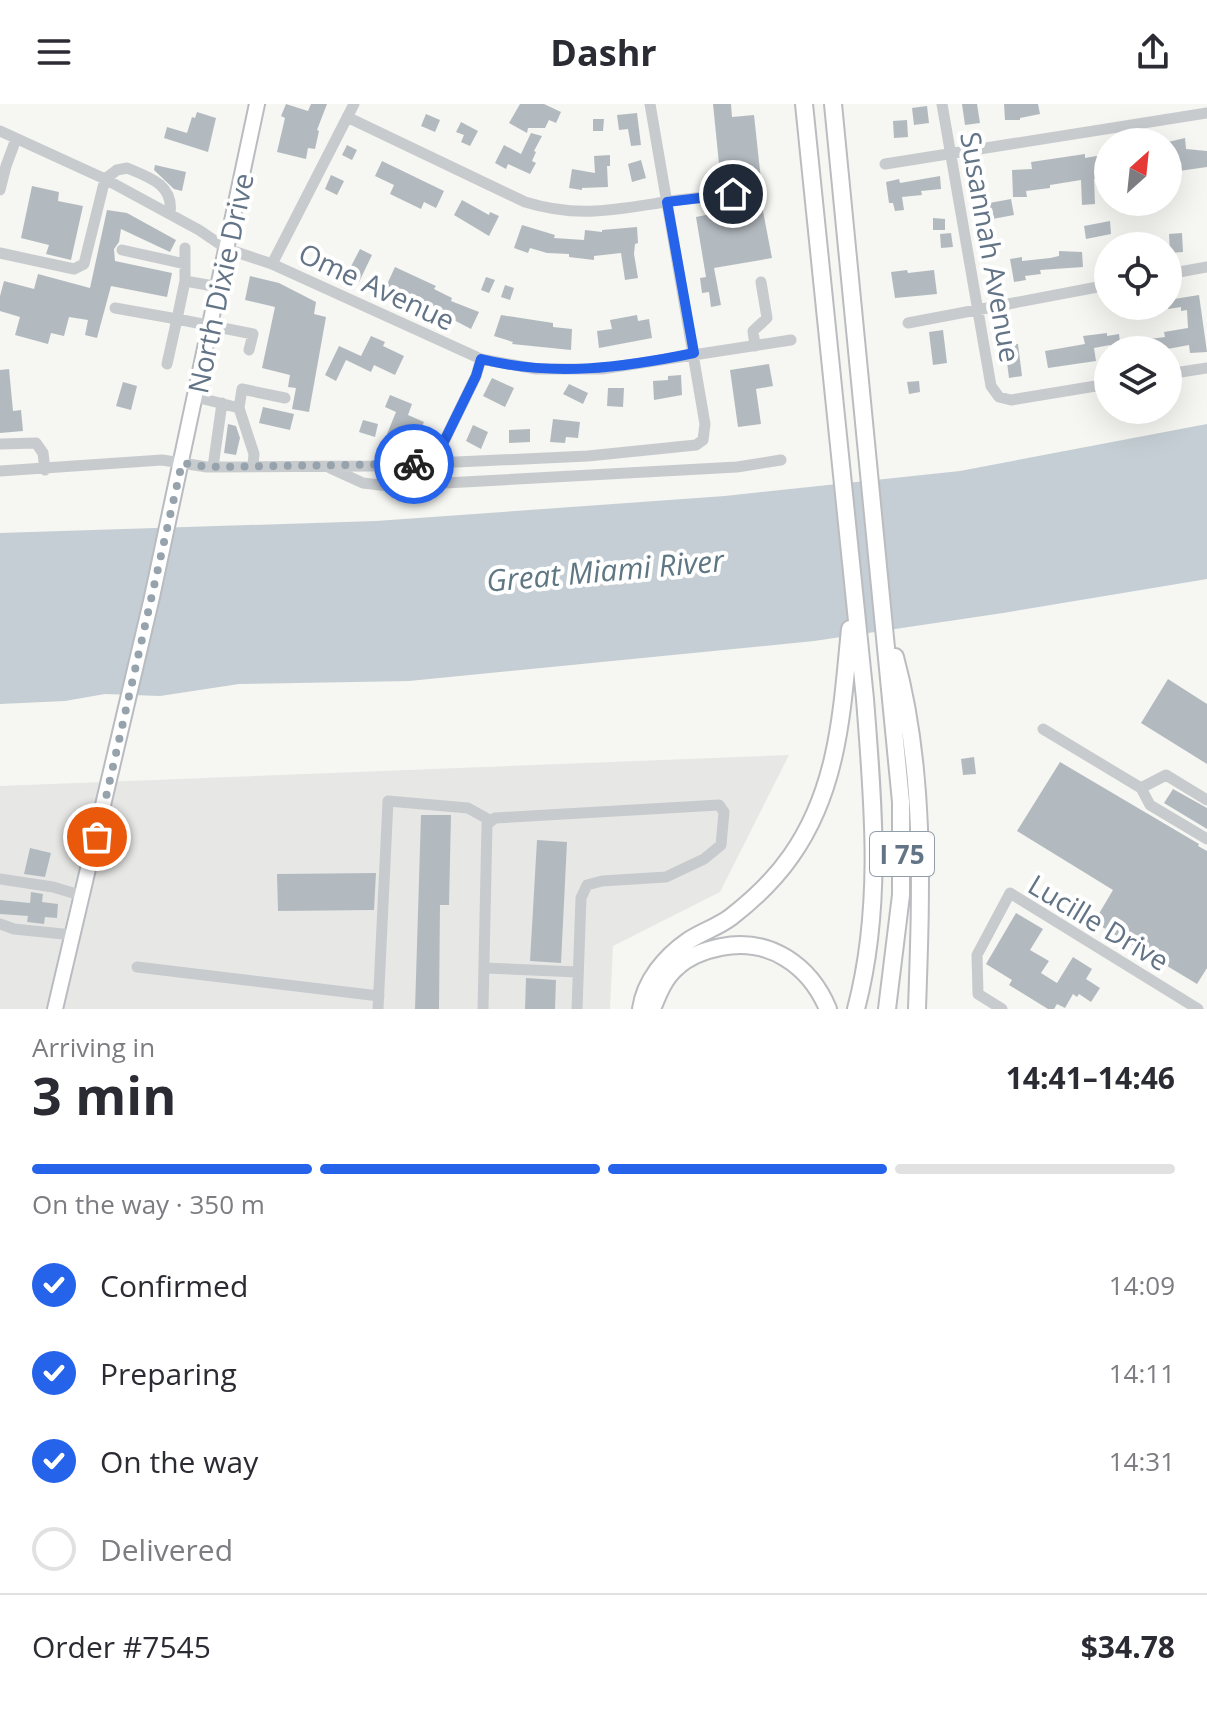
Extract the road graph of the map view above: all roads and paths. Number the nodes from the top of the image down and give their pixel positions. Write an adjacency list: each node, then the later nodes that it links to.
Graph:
1 (257, 104): 19 (main road, North Dixie Drive)
2 (354, 104): 8 (street)
3 (650, 104): 16 (street)
4 (804, 104): 57 (highway, I 75)
5 (833, 104): 58 (highway)
6 (942, 104): 11 (street, Susannah Avenue)
7 (1207, 113): 11 (street)
8 (347, 117): 16 (street); 23 (street)
9 (0, 131): 10 (street, Ome Avenue)
10 (16, 139): 13 (street, Ome Avenue); 14 (street)
11 (950, 152): 12 (street); 31 (street, Susannah Avenue)
12 (885, 164)
13 (105, 179): 17 (street, Ome Avenue); 17 (street); 21 (street)
14 (0, 190)
15 (733, 194): 16 (street)
16 (667, 202): 38 (street)
17 (170, 213): 19 (street, Ome Avenue)
18 (185, 248): 22 (street)
19 (227, 249): 23 (street, Ome Avenue); 28 (main road, North Dixie Drive)
20 (122, 250): 22 (street)
21 (0, 253)
22 (185, 264): 26 (street)
23 (272, 264): 39 (street, Ome Avenue)
24 (1207, 267): 25 (street)
25 (1182, 271)
26 (185, 281): 28 (street); 32 (street)
27 (761, 282): 36 (street)
28 (219, 287): 34 (main road, North Dixie Drive)
29 (1094, 288): 31 (street)
30 (115, 308): 32 (street)
31 (978, 309): 33 (street); 43 (street, Susannah Avenue)
32 (177, 319): 34 (street); 40 (street)
33 (908, 323)
34 (211, 325): 37 (street); 44 (main road, North Dixie Drive)
35 (791, 340): 36 (street, Ome Avenue)
36 (755, 346): 38 (street, Ome Avenue)
37 (249, 350)
38 (694, 353): 39 (street, Ome Avenue); 51 (street)
39 (481, 359): 51 (street)
40 (167, 364)
41 (1207, 368): 42 (street)
42 (1182, 372)
43 (1094, 386)
44 (196, 397): 46 (street); 50 (main road, North Dixie Drive)
45 (285, 398): 47 (street)
46 (222, 403): 47 (street); 54 (street)
47 (239, 408): 52 (street)
48 (0, 444): 55 (street)
49 (781, 460): 53 (street)
50 (182, 463): 54 (street); 55 (street); 65 (main road, North Dixie Drive)
51 (433, 464): 53 (street)
52 (253, 465): 53 (street); 54 (street)
53 (326, 466)
54 (213, 467)
55 (45, 470): 56 (street)
56 (0, 471)
57 (854, 591): 76 (highway); 79 (highway, I 75)
58 (898, 696): 80 (highway, I 75); 81 (highway)
59 (1043, 729): 60 (street)
60 (1141, 788): 61 (street); 63 (street)
61 (1207, 800)
62 (491, 821): 69 (street); 70 (street); 71 (street)
63 (1207, 839)
64 (0, 879): 65 (street)
65 (83, 896): 67 (main road, North Dixie Drive)
66 (0, 924): 67 (street)
67 (73, 935): 73 (main road, North Dixie Drive)
68 (137, 967): 71 (street)
69 (484, 968): 70 (street); 74 (street)
70 (578, 972): 75 (street)
71 (378, 1003)
72 (1207, 1004): 83 (street)
73 (55, 1009)
74 (483, 1009)
75 (577, 1009)
76 (641, 1009)
77 (652, 1009): 78 (highway)
78 (828, 1009)
79 (856, 1009)
80 (887, 1009)
81 (917, 1009)
82 (1002, 1009): 83 (street, Lucille Drive)
83 (1201, 1009)

